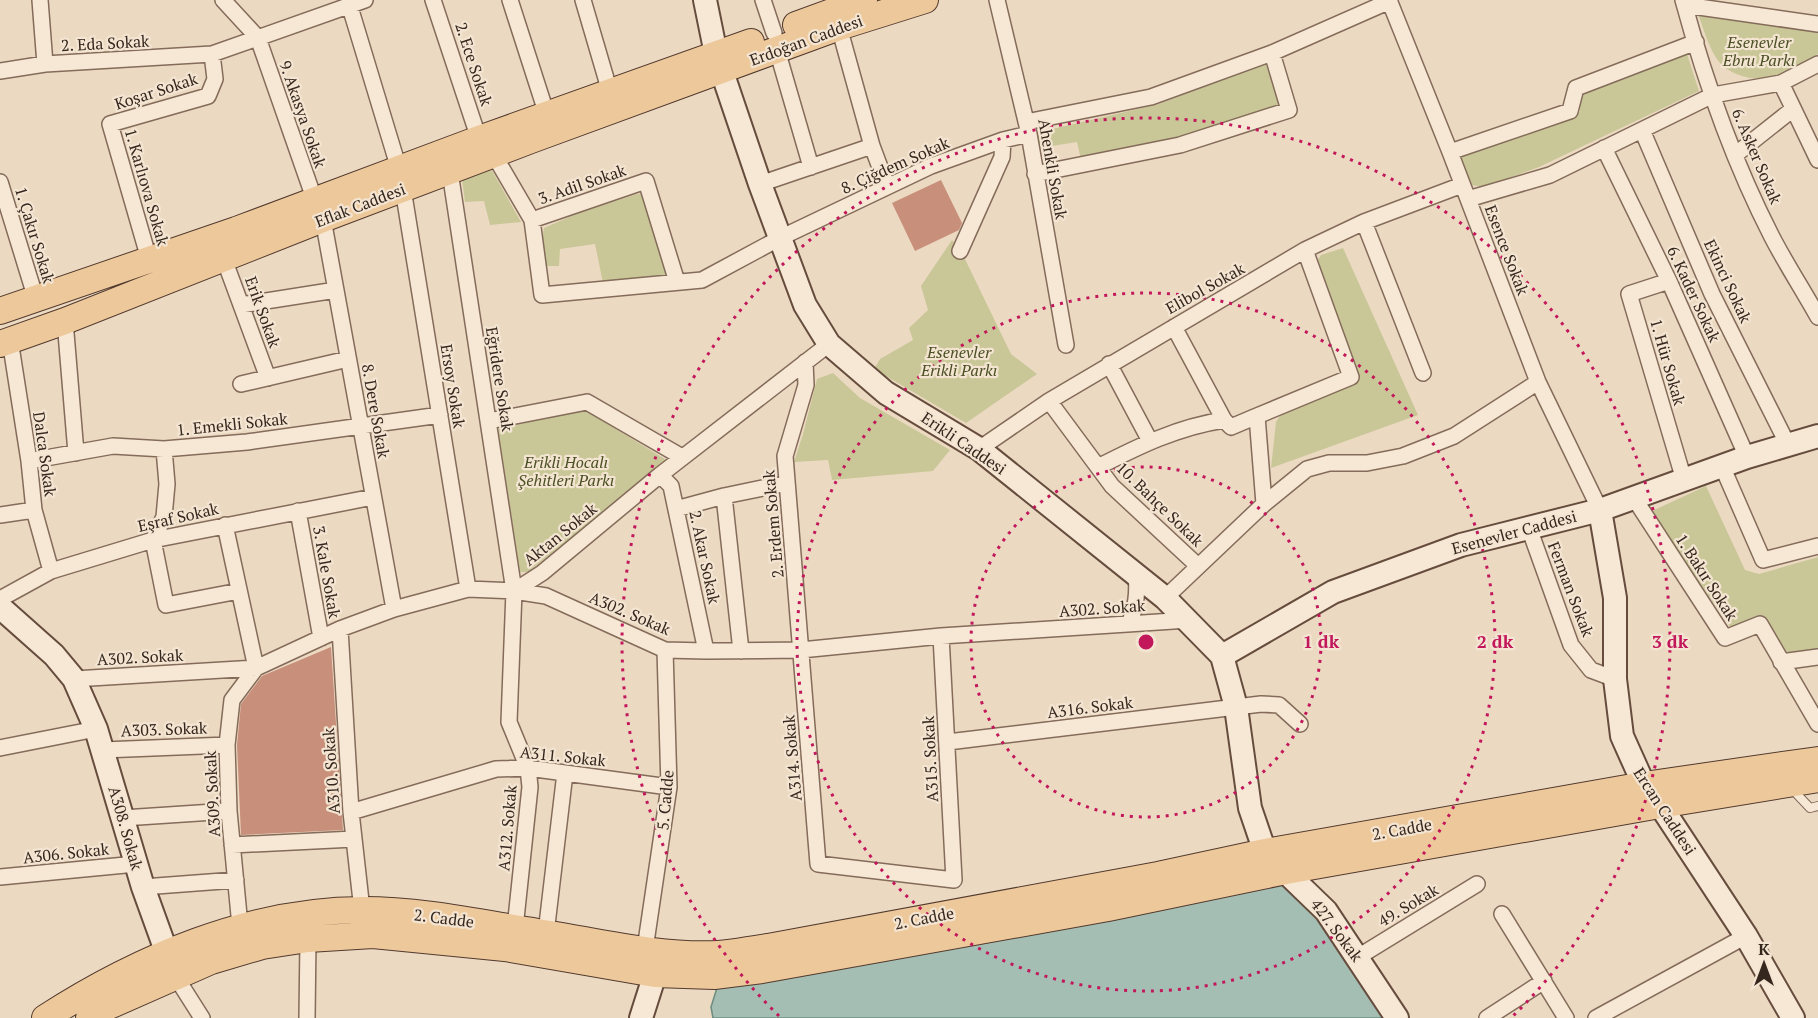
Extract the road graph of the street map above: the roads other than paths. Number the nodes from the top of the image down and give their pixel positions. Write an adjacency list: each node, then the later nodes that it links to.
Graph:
1 (40, 0): 23 (street)
2 (223, 0): 17 (street)
3 (365, 0): 14 (street, 2. Eda Sokak)
4 (434, 0): 36 (street, 2. Ece Sokak)
5 (510, 0): 30 (street)
6 (583, 0): 27 (street)
7 (763, 0): 18 (street)
8 (864, 0): 15 (main road, Erdoğan Caddesi)
9 (925, 0): 15 (main road, Erdoğan Caddesi)
10 (997, 0): 32 (street, Ahenkli Sokak)
11 (707, 1): 22 (main road, Erikli Caddesi)
12 (1389, 1): 20 (street, 8. Çiğdem Sokak); 38 (street, Esence Sokak)
13 (1684, 3): 16 (street); 19 (street, 6. Asker Sokak)
14 (350, 7): 17 (street, 2. Eda Sokak); 44 (street, Ersoy Sokak)
15 (834, 12): 18 (main road, Erdoğan Caddesi); 35 (street)
16 (1818, 24)
17 (258, 38): 21 (street, 2. Eda Sokak); 49 (street, 9. Akasya Sokak)
18 (776, 42): 22 (main road, Erdoğan Caddesi); 41 (street)
19 (1696, 42): 28 (street, 6. Asker Sokak); 38 (street)
20 (1272, 53): 32 (street, 8. Çiğdem Sokak); 43 (street)
21 (212, 54): 23 (street, 2. Eda Sokak); 31 (street, Koşar Sokak)
22 (719, 62): 27 (main road, Eflak Caddesi); 36 (main road, Eflak Caddesi); 46 (main road, Erikli Caddesi)
23 (45, 64): 25 (street, 2. Eda Sokak)
24 (1817, 68): 26 (street, Elibol Sokak)
25 (0, 71)
26 (1781, 83): 28 (street, Elibol Sokak); 29 (street)
27 (610, 92): 30 (main road, Eflak Caddesi)
28 (1713, 95): 33 (street, Elibol Sokak); 39 (street, 6. Asker Sokak)
29 (1792, 109): 39 (street); 40 (street)
30 (547, 115): 36 (main road, Eflak Caddesi)
31 (110, 124): 57 (street, 1. Karlıova Sokak)
32 (1028, 128): 34 (street, 8. Çiğdem Sokak); 43 (street, Ahenkli Sokak)
33 (1642, 130): 37 (street, Elibol Sokak); 85 (street, Ekinci Sokak)
34 (1003, 141): 47 (street, 8. Çiğdem Sokak); 55 (street)
35 (872, 146): 41 (street); 47 (street)
36 (487, 147): 42 (main road, Eflak Caddesi); 44 (main road, Eflak Caddesi); 51 (street, 3. Adil Sokak)
37 (1604, 148): 48 (street, Elibol Sokak); 58 (street, 6. Kader Sokak)
38 (1450, 152): 48 (street, Esence Sokak)
39 (1735, 155): 64 (street, 6. Asker Sokak)
40 (1818, 160)
41 (811, 167): 46 (street)
42 (450, 172): 44 (main road, Eflak Caddesi); 81 (street, Eğridere Sokak)
43 (1035, 174): 69 (street, Ahenkli Sokak)
44 (401, 179): 49 (main road, Eflak Caddesi); 78 (street, Ersoy Sokak)
45 (0, 182): 50 (street, 1. Çakır Sokak)
46 (759, 184): 53 (main road, Erikli Caddesi)
47 (887, 186): 53 (street, 8. Çiğdem Sokak)
48 (1465, 192): 52 (street, Elibol Sokak); 75 (street, Esence Sokak)
49 (319, 210): 56 (main road, Eflak Caddesi); 57 (main road, Eflak Caddesi); 60 (street, 8. Dere Sokak)
50 (5, 216): 61 (street, 1. Çakır Sokak)
51 (531, 220): 59 (street, 3. Adil Sokak); 59 (street, 3. Adil Sokak)
52 (1364, 222): 54 (street, Elibol Sokak); 73 (street)
53 (780, 238): 59 (street, 3. Adil Sokak); 68 (main road, Erikli Caddesi)
54 (1305, 250): 66 (street, Elibol Sokak); 79 (street)
55 (960, 251)
56 (224, 259): 62 (street, Erik Sokak); 65 (main road, Eflak Caddesi)
57 (149, 260): 61 (main road, Eflak Caddesi)
58 (1669, 281): 90 (street, 6. Kader Sokak); 95 (street, 1. Hür Sokak)
59 (677, 282)
60 (336, 290): 62 (street); 70 (street, 8. Dere Sokak)
61 (36, 299): 63 (main road, Eflak Caddesi)
62 (241, 304): 74 (street, Erik Sokak)
63 (0, 311)
64 (1818, 316)
65 (65, 321): 67 (main road, Eflak Caddesi); 88 (street)
66 (1174, 327): 72 (street, Elibol Sokak); 80 (street)
67 (5, 342): 91 (street, Dalca Sokak)
68 (829, 344): 71 (street, Aktan Sokak); 87 (main road, Erikli Caddesi)
69 (1066, 345)
70 (348, 359): 74 (street); 82 (street, 8. Dere Sokak)
71 (805, 362): 89 (street, Aktan Sokak); 96 (street, 2. Erdem Sokak)
72 (1109, 364): 77 (street, Elibol Sokak); 84 (street)
73 (1423, 373)
74 (268, 378): 76 (street)
75 (1538, 382): 100 (street); 103 (street, Esence Sokak)
76 (241, 384)
77 (1049, 401): 87 (street, Elibol Sokak); 93 (street, 10. Bahçe Sokak)
78 (440, 415): 82 (street, 1. Emekli Sokak); 113 (street, Ersoy Sokak)
79 (1257, 416): 80 (street, 10. Bahçe Sokak); 100 (street)
80 (1224, 420): 84 (street, 10. Bahçe Sokak)
81 (489, 421): 89 (street); 115 (street, Eğridere Sokak)
82 (361, 427): 86 (street, 1. Emekli Sokak); 98 (street, 8. Dere Sokak)
83 (1818, 436): 85 (main road, Esenevler Caddesi)
84 (1150, 441): 93 (street, 10. Bahçe Sokak)
85 (1788, 445): 90 (main road, Esenevler Caddesi)
86 (164, 449): 88 (street, 1. Emekli Sokak); 108 (street)
87 (979, 449): 112 (main road, Erikli Caddesi)
88 (76, 453): 91 (street, 1. Emekli Sokak)
89 (682, 457): 94 (street, Aktan Sokak)
90 (1747, 457): 92 (main road, Esenevler Caddesi)
91 (29, 461): 102 (street, Dalca Sokak)
92 (1722, 466): 95 (main road, Esenevler Caddesi); 109 (street)
93 (1098, 467): 110 (street, 10. Bahçe Sokak)
94 (660, 475): 101 (street, 2. Akar Sokak); 115 (street, Aktan Sokak)
95 (1684, 480): 99 (main road, Esenevler Caddesi)
96 (787, 483): 97 (street); 126 (street, 2. Erdem Sokak)
97 (724, 496): 101 (street); 128 (street)
98 (373, 497): 104 (street, Eşraf Sokak); 119 (street, 8. Dere Sokak)
99 (1634, 498): 103 (main road, Esenevler Caddesi); 131 (street, 1. Bakır Sokak)
100 (1264, 504): 110 (street)
101 (676, 509): 127 (street, 2. Akar Sokak)
102 (34, 510): 105 (street); 111 (street, Dalca Sokak)
103 (1600, 510): 107 (main road, Esenevler Caddesi); 134 (main road, Ercan Caddesi)
104 (298, 512): 106 (street, Eşraf Sokak); 124 (street, 3. Kale Sokak)
105 (0, 515)
106 (225, 525): 108 (street, Eşraf Sokak); 114 (street)
107 (1529, 528): 129 (main road, Esenevler Caddesi); 134 (street, Ferman Sokak)
108 (153, 540): 111 (street, Eşraf Sokak); 114 (street)
109 (1818, 546)
110 (1198, 566): 116 (street)
111 (51, 571): 117 (street, Eşraf Sokak)
112 (1136, 574): 116 (main road, Erikli Caddesi); 121 (street)
113 (468, 590): 115 (street, A302. Sokak); 119 (street, A302. Sokak)
114 (239, 591): 132 (street)
115 (514, 591): 125 (street, A302. Sokak); 143 (street, A312. Sokak)
116 (1165, 598): 120 (main road, Erikli Caddesi)
117 (0, 599)
118 (0, 607): 133 (main road, A308. Sokak)
119 (394, 609): 122 (street, A302. Sokak)
120 (1189, 620): 121 (street, A302. Sokak); 129 (main road, Erikli Caddesi)
121 (1129, 624): 123 (street, A302. Sokak)
122 (340, 629): 124 (street, A302. Sokak); 152 (street, A310. Sokak)
123 (941, 636): 126 (street, A302. Sokak); 139 (street, A315. Sokak)
124 (321, 638): 132 (street, A302. Sokak)
125 (665, 650): 127 (street, A302. Sokak); 148 (street, 5. Cadde)
126 (801, 650): 128 (street, A302. Sokak); 161 (street, A314. Sokak)
127 (706, 651): 128 (street, A302. Sokak)
128 (741, 651)
129 (1222, 656): 135 (main road, Erikli Caddesi)
130 (1818, 657): 131 (street)
131 (1781, 662): 137 (street, 1. Bakır Sokak)
132 (256, 668): 133 (street, A302. Sokak); 140 (street, A309. Sokak)
133 (74, 679): 138 (main road, A308. Sokak)
134 (1615, 679): 146 (main road, Ercan Caddesi)
135 (1236, 707): 136 (street, A316. Sokak); 139 (street, A316. Sokak); 156 (main road, Erikli Caddesi)
136 (1300, 724)
137 (1818, 724)
138 (99, 739): 140 (street, A303. Sokak); 141 (street, A303. Sokak); 153 (main road, A308. Sokak)
139 (948, 742): 161 (street, A315. Sokak)
140 (227, 744): 151 (street, A309. Sokak)
141 (0, 748)
142 (1818, 760): 146 (main road, 2. Cadde)
143 (528, 768): 144 (street, A311. Sokak); 152 (street, A311. Sokak); 167 (street, A312. Sokak)
144 (565, 773): 148 (street, A311. Sokak); 168 (street)
145 (1818, 779): 147 (main road, 2. Cadde)
146 (1644, 784): 149 (main road, Ercan Caddesi); 156 (main road, 2. Cadde)
147 (1787, 784): 149 (main road, 2. Cadde); 150 (lane)
148 (669, 787): 171 (street, 5. Cadde)
149 (1660, 805): 158 (main road, 2. Cadde); 169 (main road, Ercan Caddesi)
150 (1818, 806)
151 (229, 811): 153 (street); 155 (street, A309. Sokak)
152 (351, 812): 154 (street, A310. Sokak)
153 (123, 818): 157 (main road, A308. Sokak)
154 (354, 839): 155 (street); 164 (street, A310. Sokak)
155 (232, 845): 160 (street, A309. Sokak)
156 (1265, 852): 158 (main road, 427. Sokak); 171 (main road, 2. Cadde)
157 (136, 864): 159 (street, A306. Sokak); 163 (main road, A308. Sokak)
158 (1286, 871): 172 (main road, 427. Sokak); 174 (main road, 2. Cadde)
159 (0, 878)
160 (236, 880): 163 (street); 166 (street, A309. Sokak)
161 (954, 880)
162 (1477, 884): 172 (street, 49. Sokak)
163 (143, 887): 173 (main road, A308. Sokak)
164 (362, 910): 166 (main road, 2. Cadde); 167 (main road, 2. Cadde)
165 (1502, 914): 175 (street)
166 (240, 926): 173 (main road, 2. Cadde)
167 (515, 928): 168 (main road, 2. Cadde)
168 (546, 933): 171 (main road, 2. Cadde)
169 (1746, 936): 185 (street); 186 (main road, Ercan Caddesi)
170 (308, 939): 173 (main road, 2. Cadde); 174 (main road, 2. Cadde); 180 (street)
171 (645, 949)
172 (1358, 957): 182 (main road, 427. Sokak)
173 (171, 966): 177 (main road, 2. Cadde); 178 (main road, 2. Cadde); 179 (street)
174 (655, 974): 181 (main road)
175 (1544, 981): 176 (street); 184 (street)
176 (1505, 1013): 183 (street)
177 (45, 1018)
178 (89, 1018)
179 (202, 1018)
180 (307, 1018)
181 (641, 1018)
182 (1397, 1018)
183 (1487, 1018)
184 (1566, 1018)
185 (1596, 1018)
186 (1793, 1018)

